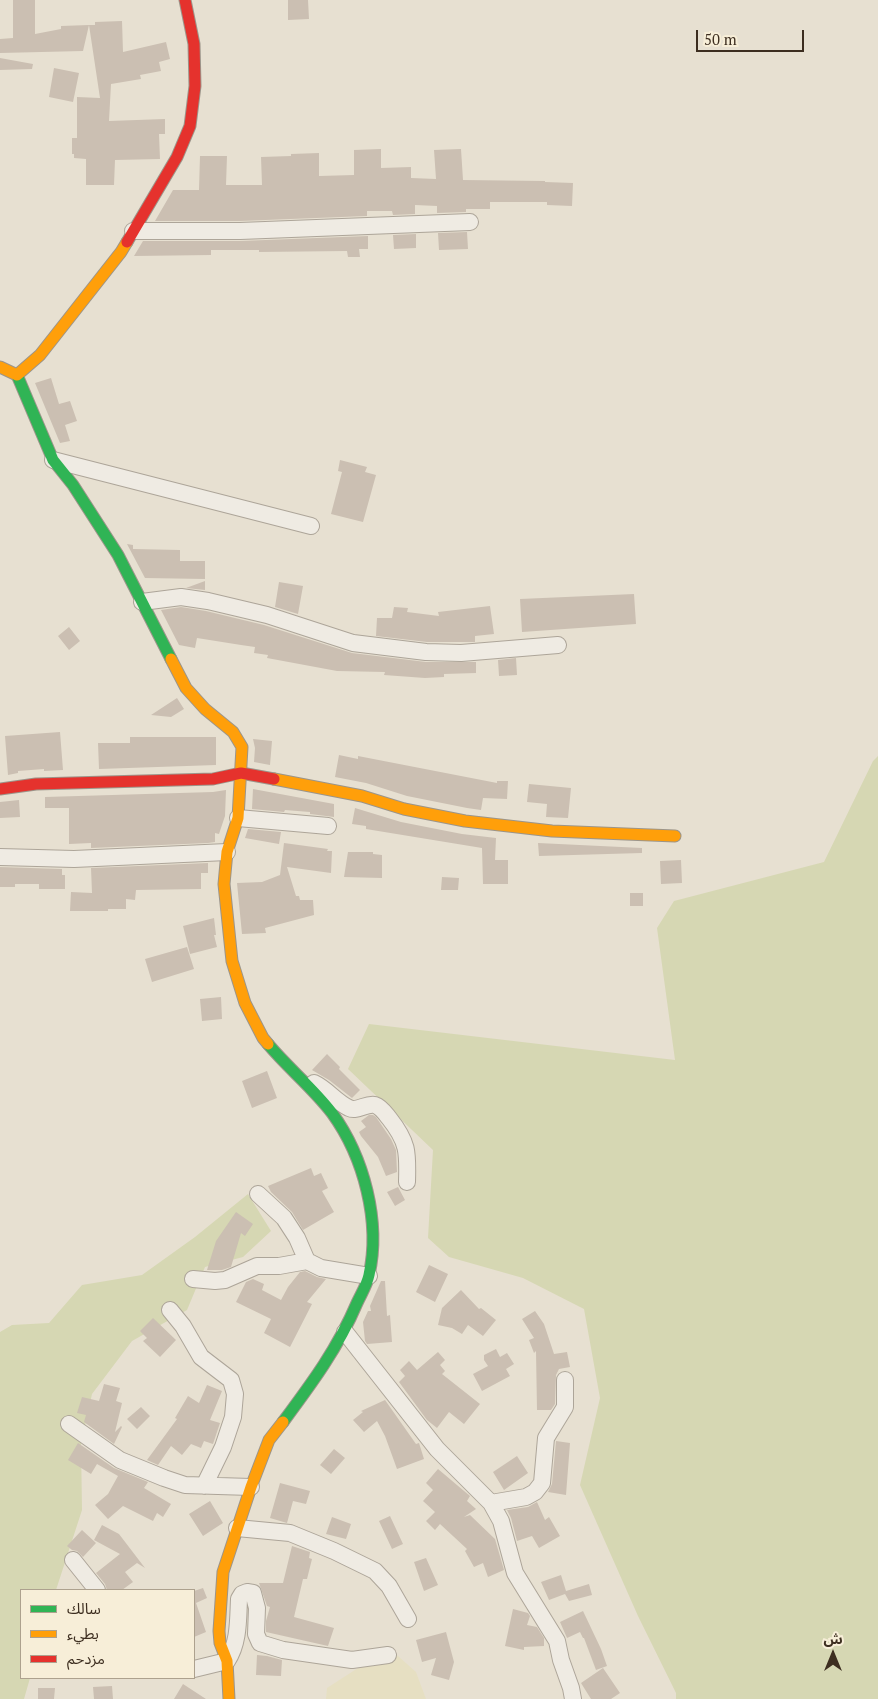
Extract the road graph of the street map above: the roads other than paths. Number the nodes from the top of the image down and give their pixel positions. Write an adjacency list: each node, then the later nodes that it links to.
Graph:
1 (185, 0): 3 (street)
2 (470, 222): 3 (street)
3 (133, 231): 5 (street)
4 (0, 367): 5 (street)
5 (17, 375): 6 (street)
6 (53, 460): 7 (street); 8 (street)
7 (311, 526)
8 (142, 602): 9 (street); 10 (street)
9 (558, 645)
10 (241, 773): 11 (street); 12 (street); 14 (street)
11 (0, 789)
12 (238, 818): 13 (street); 15 (street)
13 (328, 826)
14 (675, 836)
15 (227, 852): 16 (street); 17 (street)
16 (0, 857)
17 (305, 1082): 18 (street); 21 (street)
18 (407, 1182)
19 (258, 1194): 20 (street)
20 (307, 1261): 21 (street); 22 (street)
21 (369, 1276): 24 (street)
22 (193, 1279)
23 (170, 1310): 27 (street)
24 (345, 1332): 28 (street); 29 (street)
25 (564, 1380): 29 (street)
26 (68, 1424): 27 (street)
27 (204, 1486): 28 (street)
28 (250, 1487): 30 (street)
29 (492, 1503): 38 (street)
30 (237, 1528): 33 (street); 35 (street)
31 (73, 1560): 32 (street)
32 (96, 1589)
33 (408, 1619)
34 (388, 1656): 35 (street)
35 (227, 1661): 36 (street); 37 (street)
36 (195, 1669)
37 (230, 1699)
38 (574, 1699)

